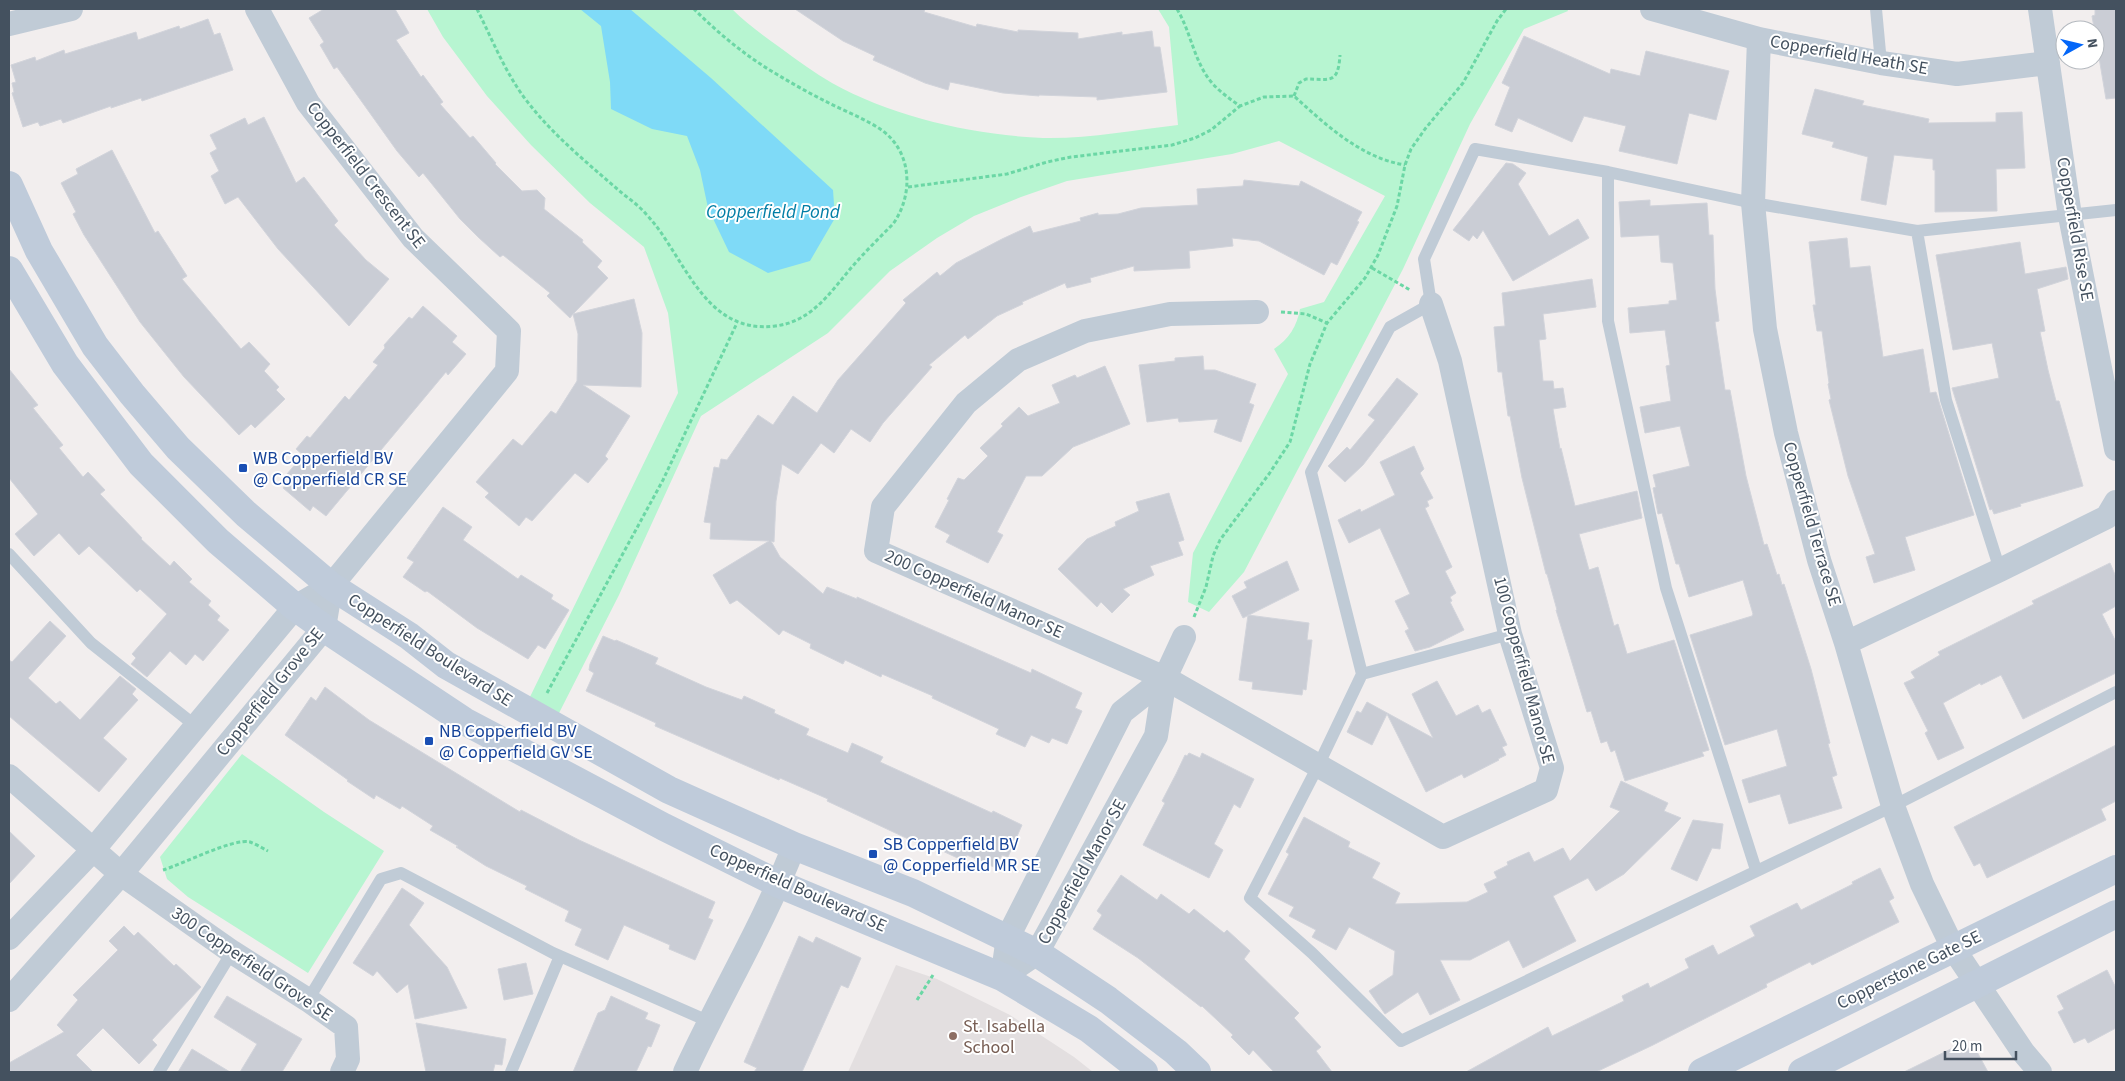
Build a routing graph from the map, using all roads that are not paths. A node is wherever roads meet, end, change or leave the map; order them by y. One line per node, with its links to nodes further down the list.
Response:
1 (71, 9): 6 (street)
2 (257, 9): 25 (street, Copperfield Crescent SE)
3 (1652, 9): 7 (street, Copperfield Heath SE)
4 (1876, 9): 8 (lane)
5 (2040, 9): 9 (street, Copperfield Rise SE)
6 (9, 24)
7 (1759, 38): 8 (street, Copperfield Heath SE); 12 (street, Copperfield Terrace SE)
8 (1881, 63): 9 (street, Copperfield Heath SE)
9 (2048, 63): 14 (street, Copperfield Rise SE)
10 (1608, 172): 12 (lane); 17 (lane); 41 (lane)
11 (9, 185): 19 (street, Copperfield Boulevard SE)
12 (1753, 202): 15 (lane); 30 (street, Copperfield Terrace SE)
13 (2116, 210): 14 (lane)
14 (2070, 216): 15 (lane); 21 (street, Copperfield Rise SE)
15 (1917, 231): 24 (lane)
16 (9, 270): 20 (street, Copperfield Boulevard SE)
17 (1431, 304): 28 (street, 100 Copperfield Manor SE); 31 (lane)
18 (1257, 312): 32 (street, 200 Copperfield Manor SE)
19 (95, 346): 20 (street); 25 (street, Copperfield Boulevard SE)
20 (65, 364): 26 (street, Copperfield Boulevard SE)
21 (2116, 449)
22 (2116, 502): 24 (street)
23 (9, 554): 34 (lane)
24 (2000, 570): 30 (street)
25 (331, 586): 26 (street, Copperfield Grove SE); 27 (street, Copperfield Grove SE); 38 (street, Copperfield Boulevard SE)
26 (295, 607): 27 (street, Copperfield Boulevard SE); 34 (street, Copperfield Grove SE)
27 (324, 628): 42 (street, Copperfield Grove SE); 43 (street, Copperfield Boulevard SE)
28 (1510, 634): 31 (lane); 35 (street, 100 Copperfield Manor SE)
29 (1184, 637): 32 (street, Copperfield Manor SE)
30 (1846, 643): 37 (street, Copperfield Terrace SE)
31 (1362, 674): 35 (lane)
32 (1165, 678): 35 (street, 100 Copperfield Manor SE); 46 (street, Copperfield Manor SE); 49 (street, Copperfield Manor SE)
33 (2116, 692): 37 (lane)
34 (196, 727): 39 (street, Copperfield Grove SE)
35 (1318, 766): 41 (lane)
36 (9, 776): 39 (street)
37 (1894, 806): 41 (lane); 47 (street, Copperfield Terrace SE)
38 (794, 846): 43 (street); 46 (street, Copperfield Boulevard SE)
39 (93, 850): 42 (street); 45 (street, Copperfield Grove SE)
40 (2116, 869): 47 (street, Copperstone Gate SE)
41 (1756, 870)
42 (121, 874): 48 (street, 300 Copperfield Grove SE); 53 (street, Copperfield Grove SE)
43 (779, 884): 51 (street, Copperfield Boulevard SE); 55 (street)
44 (2116, 914): 52 (street)
45 (9, 938)
46 (1008, 938): 49 (street, Copperfield Boulevard SE); 51 (street, Copperfield Manor SE)
47 (1953, 948): 52 (street, Copperfield Terrace SE); 62 (street, Copperstone Gate SE)
48 (232, 952): 54 (street, 300 Copperfield Grove SE); 56 (lane)
49 (1037, 953): 51 (street, Copperfield Manor SE); 61 (street, Copperfield Boulevard SE)
50 (560, 956): 54 (lane); 55 (lane); 58 (lane)
51 (1002, 977): 60 (street, Copperfield Boulevard SE)
52 (1977, 984): 63 (street); 64 (street, Copperfield Terrace SE)
53 (9, 1000)
54 (308, 1000): 57 (street, 300 Copperfield Grove SE)
55 (708, 1022): 59 (street)
56 (160, 1072)
57 (342, 1072)
58 (511, 1072)
59 (686, 1072)
60 (1144, 1072)
61 (1197, 1072)
62 (1702, 1072)
63 (1802, 1072)
64 (2040, 1072)

